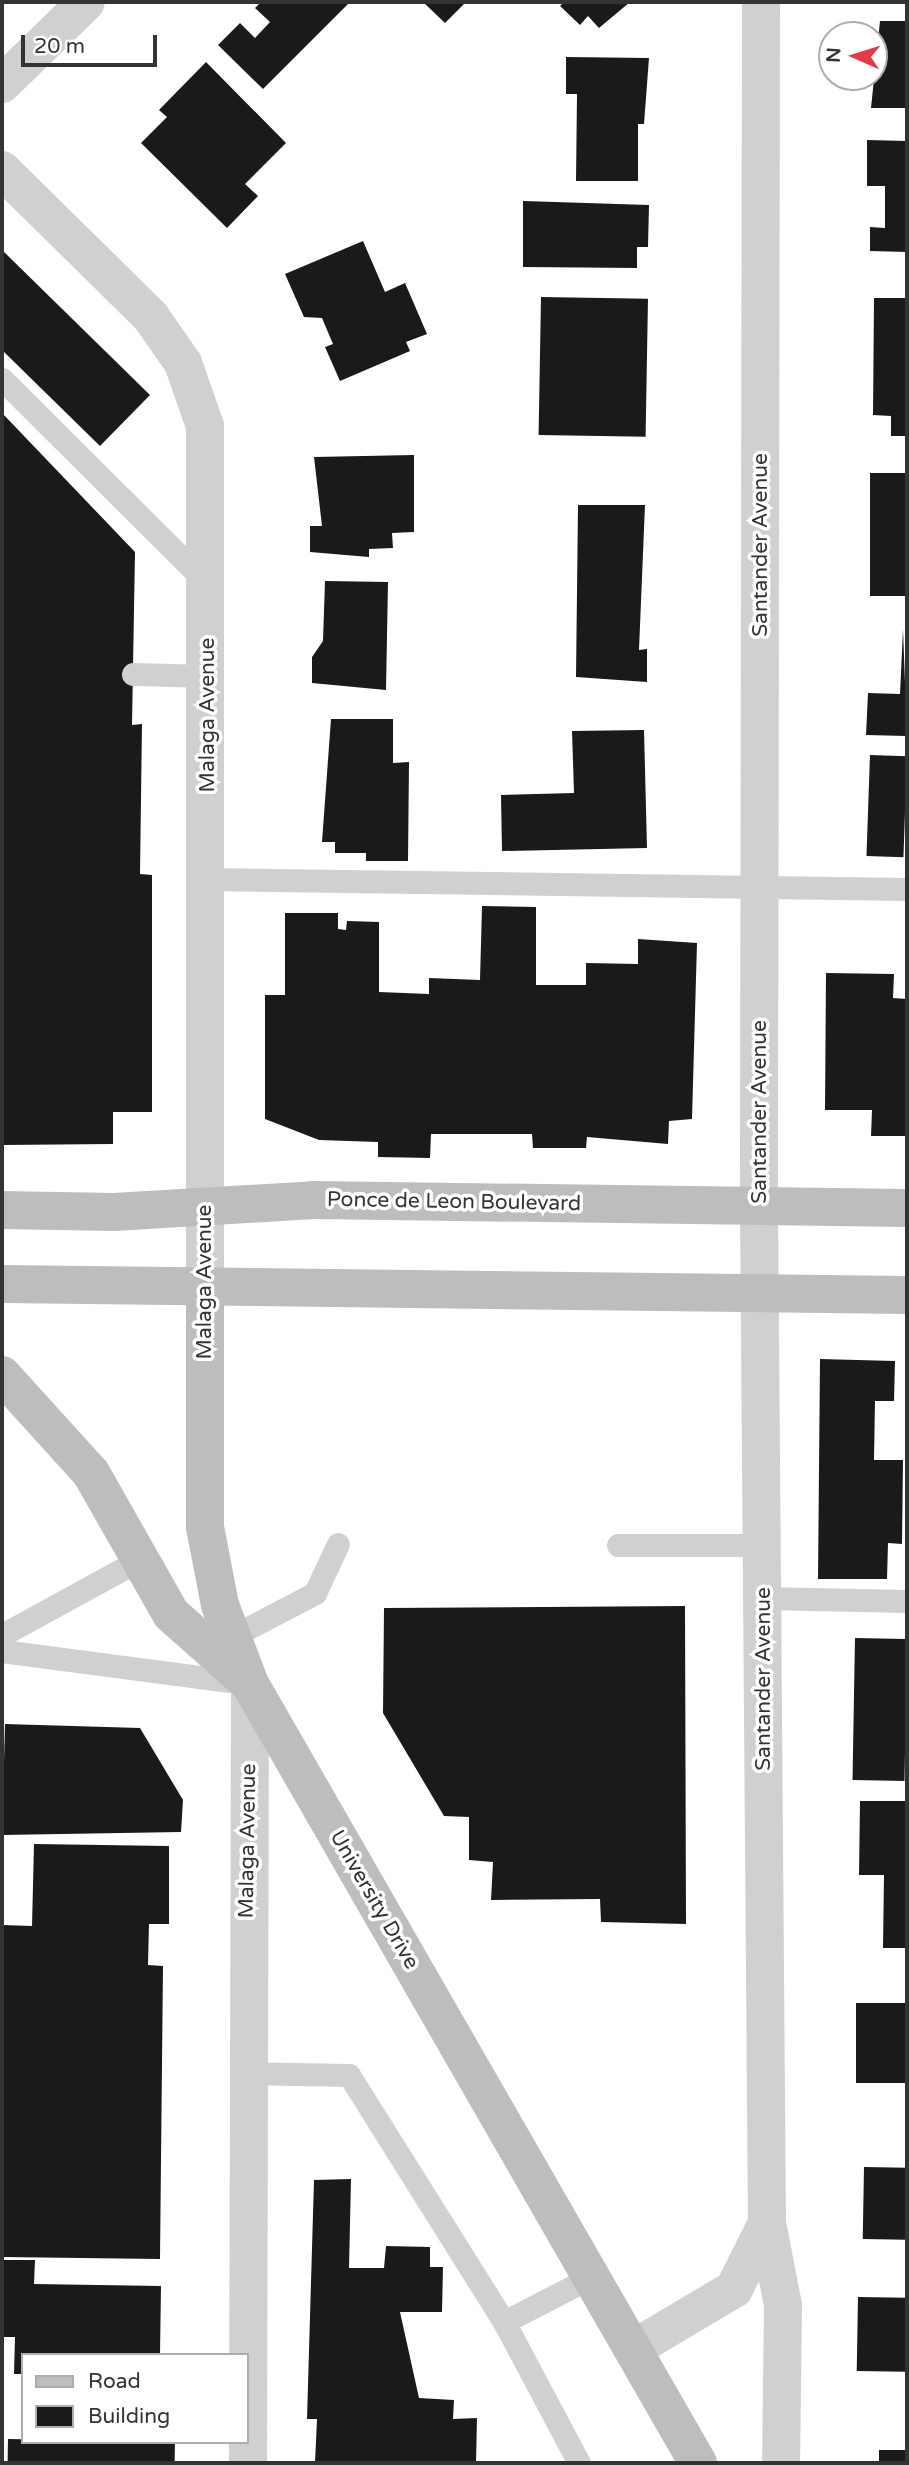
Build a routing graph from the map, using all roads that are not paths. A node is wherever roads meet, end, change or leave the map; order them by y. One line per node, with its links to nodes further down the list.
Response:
1 (86, 2): 3 (street)
2 (761, 2): 10 (street, Santander Avenue)
3 (2, 84)
4 (2, 170): 6 (street, Malaga Avenue)
5 (2, 379): 6 (lane)
6 (209, 584): 8 (street, Malaga Avenue)
7 (133, 674): 8 (lane)
8 (208, 676): 9 (street, Malaga Avenue)
9 (207, 879): 10 (lane); 13 (street, Malaga Avenue)
10 (760, 884): 11 (lane); 12 (street, Santander Avenue)
11 (907, 889)
12 (759, 1206): 13 (street, Ponce de Leon Boulevard); 14 (street, Ponce de Leon Boulevard); 18 (street, Santander Avenue)
13 (205, 1208): 15 (street, Ponce de Leon Boulevard); 17 (street, Malaga Avenue)
14 (907, 1208)
15 (2, 1209)
16 (2, 1284): 17 (street)
17 (205, 1289): 18 (street); 28 (street, Malaga Avenue)
18 (760, 1293): 19 (street); 23 (street, Santander Avenue)
19 (907, 1295)
20 (2, 1376): 24 (street, University Drive)
21 (338, 1544): 28 (lane)
22 (618, 1545): 23 (lane)
23 (763, 1545): 25 (street, Santander Avenue)
24 (141, 1559): 27 (lane); 30 (street, University Drive)
25 (763, 1598): 26 (lane); 32 (street, Santander Avenue)
26 (907, 1601)
27 (2, 1635)
28 (231, 1637): 30 (street, Malaga Avenue)
29 (2, 1651): 30 (lane)
30 (250, 1684): 31 (street, Malaga Avenue); 33 (street, University Drive)
31 (246, 2073): 34 (lane); 36 (street, Malaga Avenue)
32 (767, 2223): 35 (street, Santander Avenue); 41 (street, Santander Avenue)
33 (591, 2277): 34 (lane); 35 (street, University Drive)
34 (504, 2322): 39 (lane)
35 (633, 2349): 40 (street, University Drive)
36 (247, 2353)
37 (248, 2444): 38 (street, Malaga Avenue)
38 (248, 2463)
39 (579, 2463)
40 (698, 2463)
41 (781, 2463)

